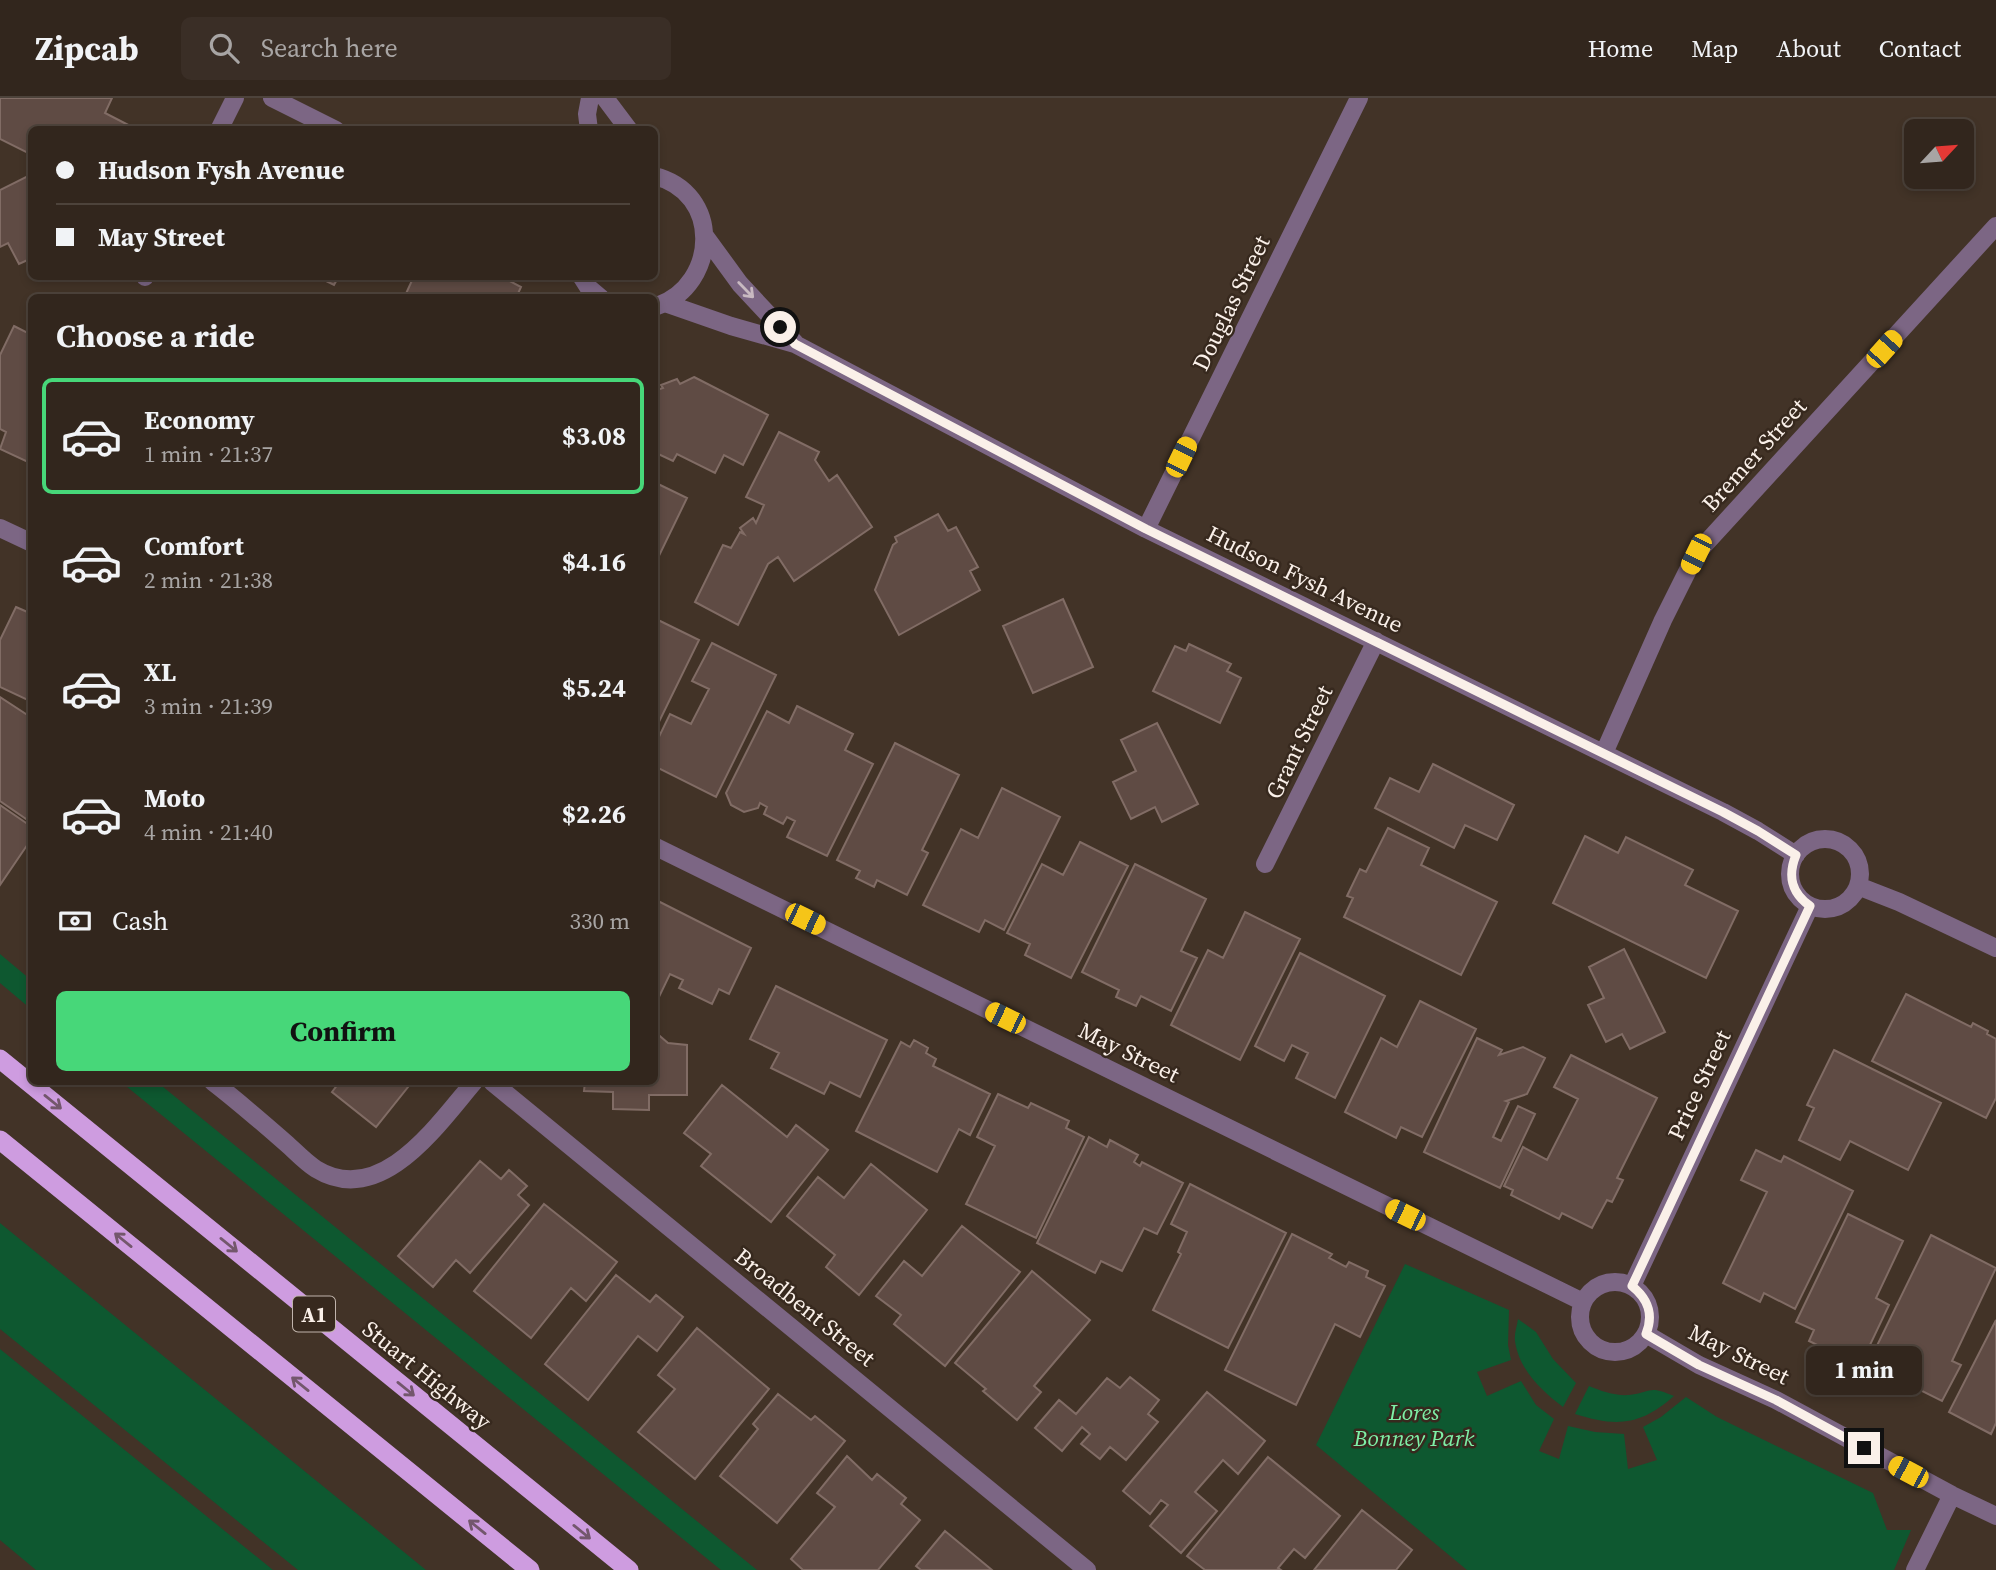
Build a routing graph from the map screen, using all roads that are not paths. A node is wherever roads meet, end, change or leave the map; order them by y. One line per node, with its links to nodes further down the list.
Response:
1 (235, 98): 6 (street)
2 (272, 98): 7 (street)
3 (590, 98): 8 (street)
4 (605, 98): 9 (street)
5 (1359, 98): 18 (street, Douglas Street)
6 (221, 126)
7 (327, 126)
8 (588, 126)
9 (626, 126)
10 (658, 175): 12 (street)
11 (1996, 226): 21 (street, Bremer Street)
12 (705, 236): 15 (street); 16 (street, one-way to 16)
13 (584, 280): 14 (street)
14 (597, 294)
15 (660, 305): 16 (street)
16 (795, 344): 18 (street, Hudson Fysh Avenue)
17 (0, 527): 19 (street)
18 (1146, 529): 20 (street, Hudson Fysh Avenue)
19 (28, 541)
20 (1376, 641): 21 (street, Hudson Fysh Avenue); 24 (street, Grant Street)
21 (1604, 753): 23 (street, Hudson Fysh Avenue)
22 (658, 848): 36 (street, May Street)
23 (1796, 855): 25 (street); 26 (street)
24 (1265, 864)
25 (1858, 886): 26 (street); 27 (street)
26 (1810, 906): 35 (street, Price Street)
27 (1996, 948)
28 (0, 1059): 29 (highway, Stuart Highway / A1, one-way to 29)
29 (28, 1082)
30 (32, 1085): 41 (highway, Stuart Highway / A1, one-way to 41)
31 (217, 1085): 32 (street)
32 (471, 1085)
33 (496, 1085): 42 (street, Broadbent Street)
34 (0, 1140): 40 (highway, one-way to 34)
35 (1632, 1286): 36 (street); 37 (street)
36 (1583, 1302): 37 (street)
37 (1646, 1334): 38 (street, May Street)
38 (1952, 1496): 39 (street, May Street); 43 (street)
39 (1996, 1516)
40 (530, 1570)
41 (629, 1570)
42 (1087, 1570)
43 (1915, 1570)

